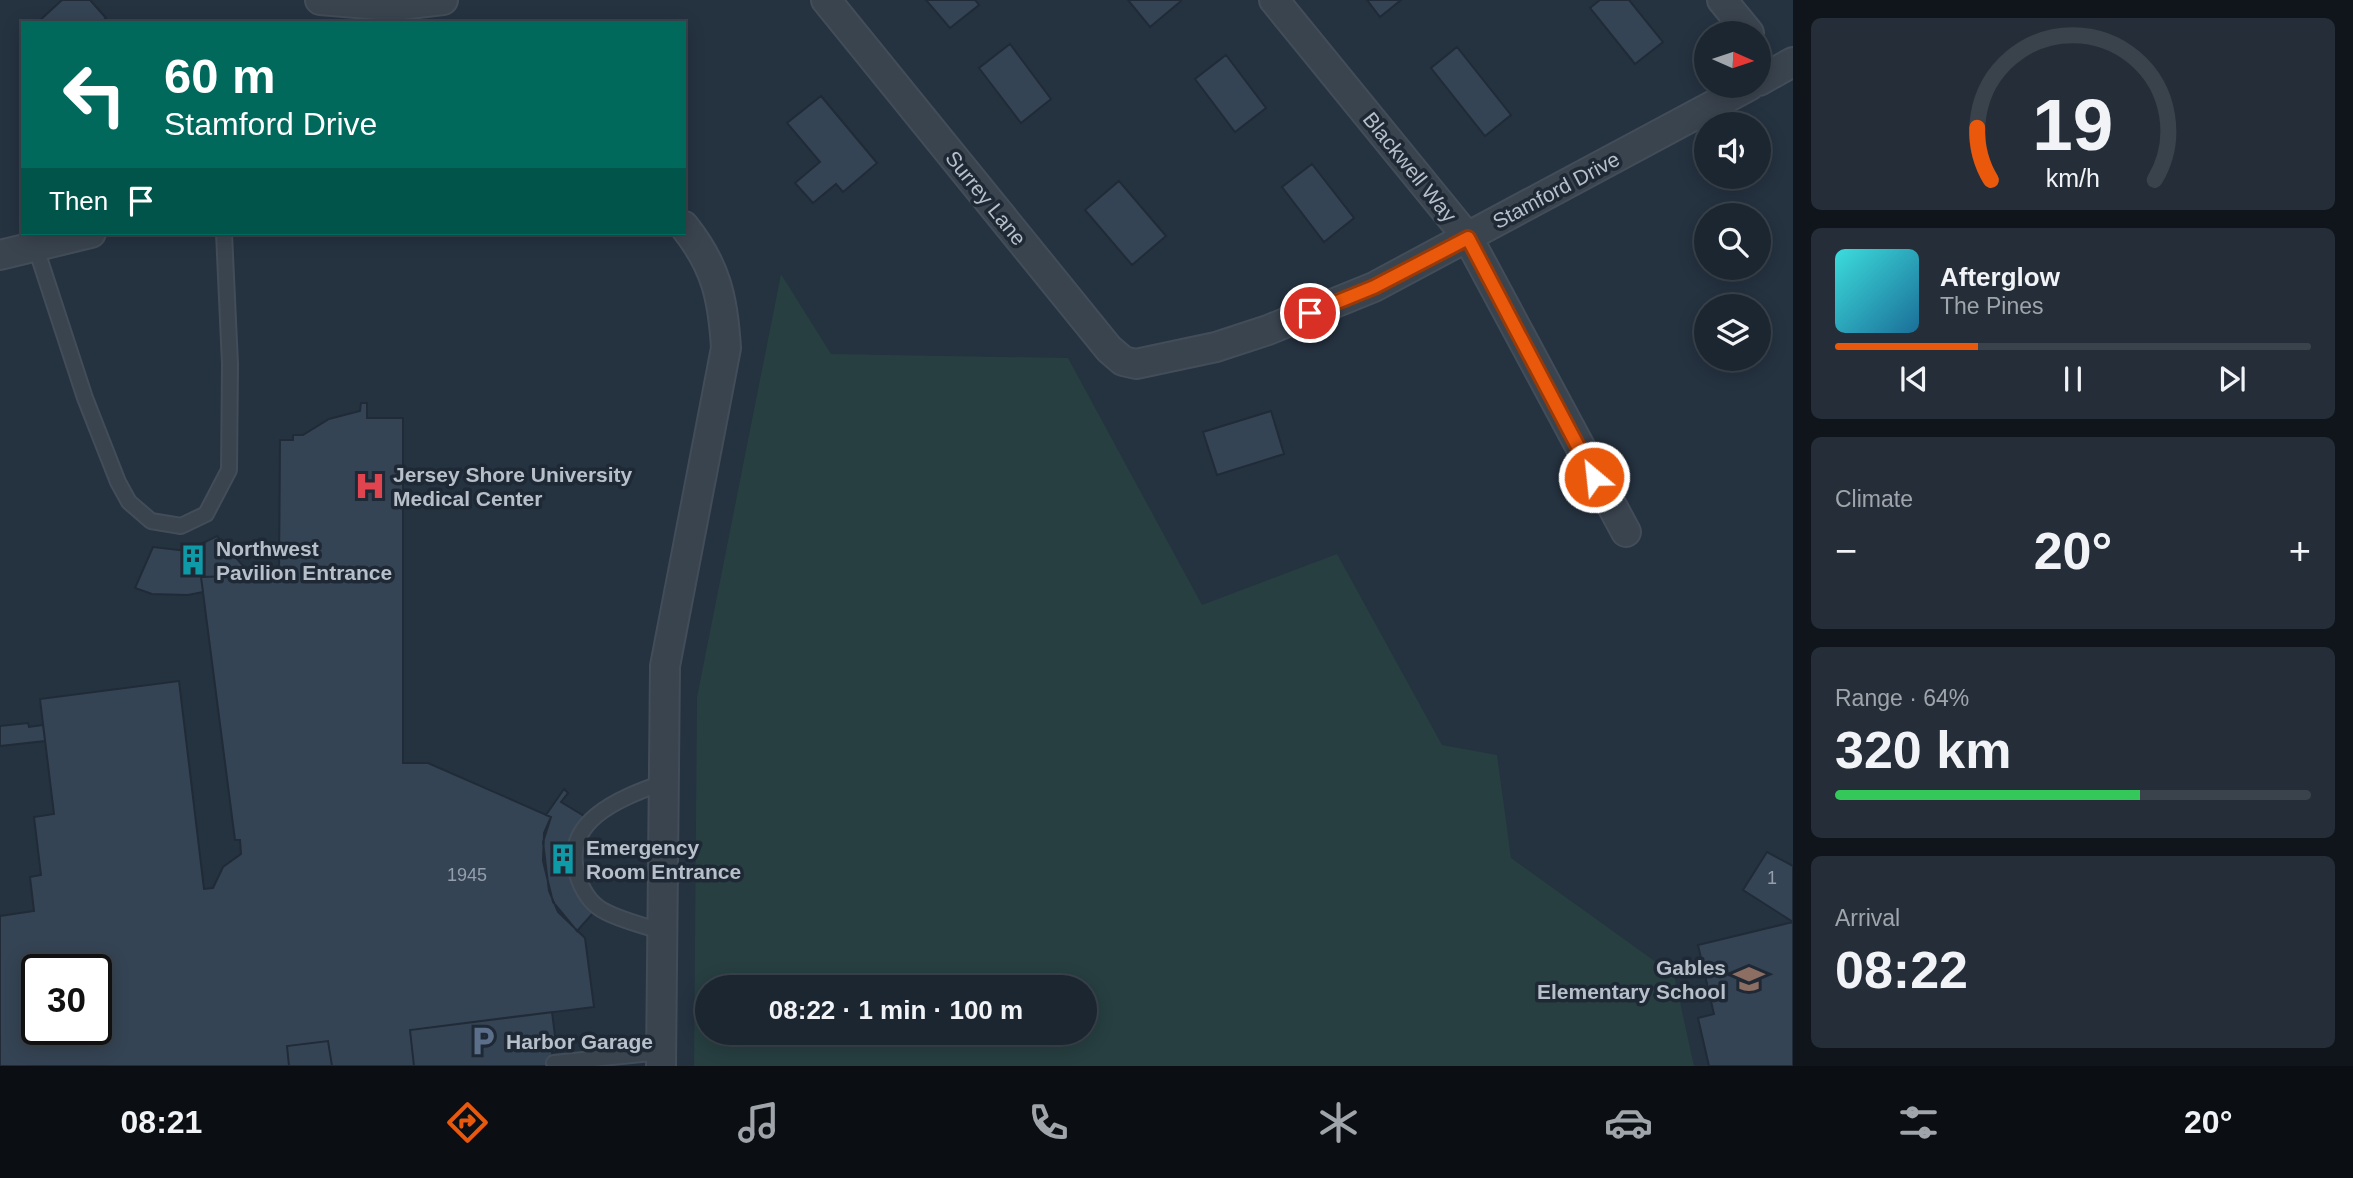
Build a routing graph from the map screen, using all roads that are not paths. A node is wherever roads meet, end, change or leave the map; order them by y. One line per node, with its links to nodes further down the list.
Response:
1 (320, 0): 2 (street)
2 (443, 0)
3 (826, 0): 14 (street, Surrey Lane)
4 (1275, 0): 11 (street, Blackwell Way)
5 (1722, 0): 6 (street)
6 (1739, 21)
7 (1727, 98): 11 (street, Stamford Drive)
8 (686, 228): 16 (street)
9 (82, 235): 12 (street)
10 (223, 235): 12 (lane)
11 (1468, 238): 14 (street, Stamford Drive); 15 (street, Blackwell Way)
12 (35, 246): 13 (street)
13 (0, 255)
14 (1163, 358)
15 (1626, 532)
16 (662, 783): 17 (street); 17 (lane)
17 (662, 932): 18 (street)
18 (661, 1059): 19 (lane)
19 (554, 1063)

